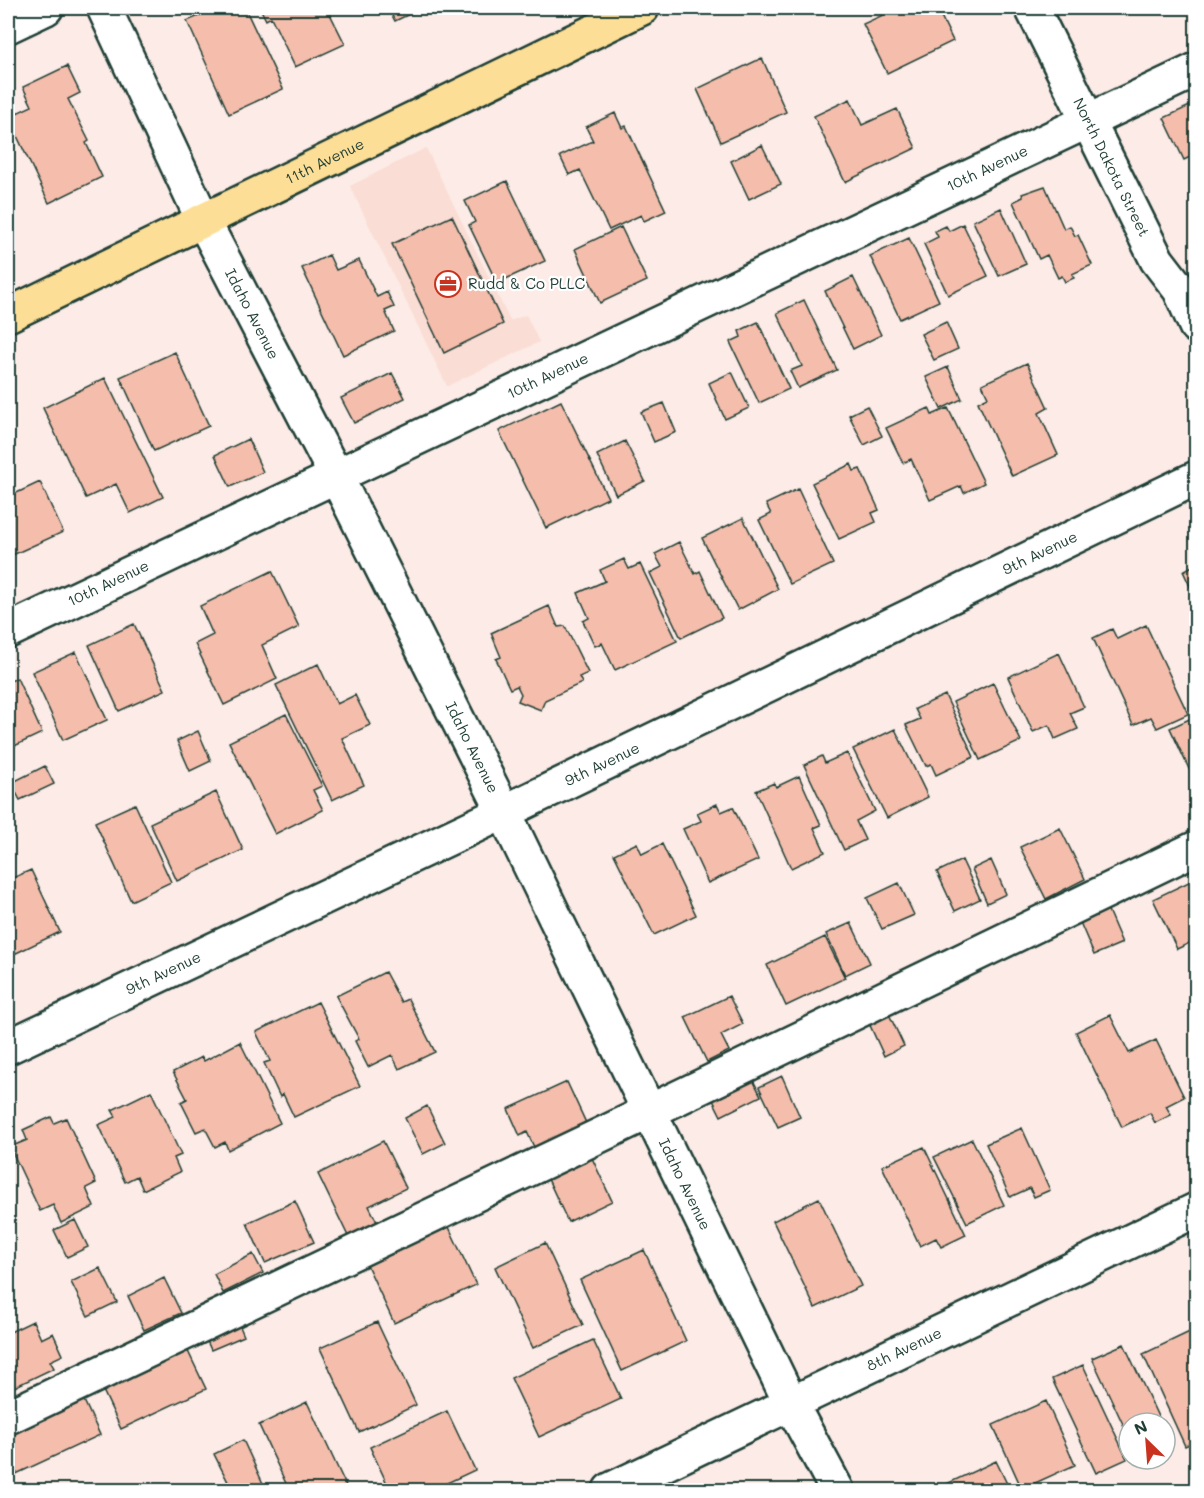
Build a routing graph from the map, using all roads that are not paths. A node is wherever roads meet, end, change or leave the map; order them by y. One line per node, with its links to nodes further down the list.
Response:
1 (46, 8): 5 (street)
2 (104, 8): 8 (street, Idaho Avenue)
3 (642, 8): 8 (main road, 11th Avenue)
4 (1032, 8): 7 (street, North Dakota Street)
5 (8, 26)
6 (1197, 70): 7 (street, 10th Avenue)
7 (1088, 121): 10 (street, North Dakota Street); 11 (street, 10th Avenue)
8 (203, 220): 9 (main road, 11th Avenue); 11 (street, Idaho Avenue)
9 (8, 315)
10 (1197, 326)
11 (336, 476): 13 (street, 10th Avenue); 14 (street, Idaho Avenue)
12 (1197, 478): 14 (street, 9th Avenue)
13 (8, 631)
14 (504, 812): 16 (street, 9th Avenue); 17 (street, Idaho Avenue)
15 (1197, 848): 17 (street)
16 (8, 1047)
17 (650, 1111): 19 (street, Idaho Avenue); 20 (street)
18 (1197, 1210): 19 (street, 8th Avenue)
19 (791, 1404): 21 (street, 8th Avenue); 22 (street, Idaho Avenue)
20 (8, 1417)
21 (610, 1491)
22 (837, 1491)

